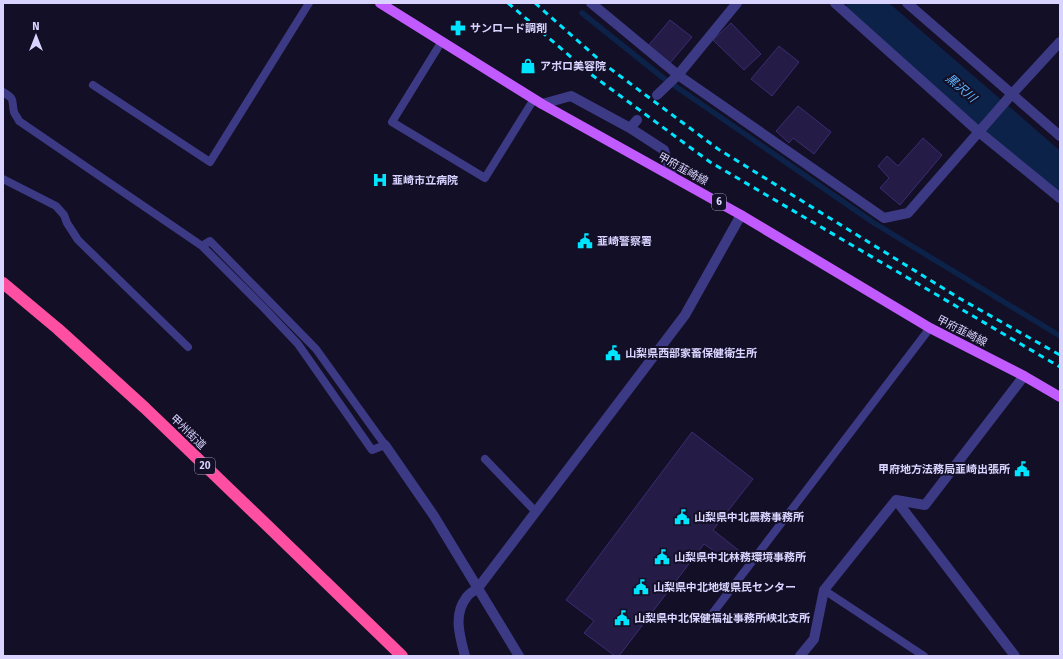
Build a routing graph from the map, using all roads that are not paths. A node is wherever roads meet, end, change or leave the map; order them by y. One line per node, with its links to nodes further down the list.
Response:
1 (309, 3): 10 (lane)
2 (737, 3): 9 (street)
3 (836, 3): 15 (street)
4 (907, 3): 12 (street)
5 (385, 4): 7 (main road, 甲府韮崎線 / 6)
6 (594, 4): 9 (street)
7 (442, 41): 14 (main road, 甲府韮崎線 / 6); 14 (lane)
8 (1060, 42): 12 (street)
9 (678, 75): 13 (street); 15 (street)
10 (93, 85)
11 (3, 92): 21 (lane)
12 (1012, 94): 15 (street); 16 (street)
13 (657, 95)
14 (538, 102): 17 (main road, 甲府韮崎線 / 6); 17 (street)
15 (979, 132): 19 (street)
16 (1060, 136)
17 (672, 176): 20 (main road, 甲府韮崎線 / 6)
18 (3, 179): 24 (lane)
19 (1060, 198)
20 (742, 215): 23 (main road, 甲府韮崎線 / 6); 30 (street)
21 (202, 246): 27 (lane); 27 (lane)
22 (3, 283): 34 (highway, 甲州街道 / 20)
23 (930, 328): 25 (main road, 甲府韮崎線 / 6); 33 (lane)
24 (188, 347)
25 (1024, 376): 26 (main road, 甲府韮崎線 / 6); 29 (street)
26 (1060, 397)
27 (386, 445): 31 (street)
28 (485, 458): 30 (lane)
29 (896, 500): 32 (street); 39 (street)
30 (536, 512): 31 (street)
31 (478, 588): 35 (street); 36 (street)
32 (824, 590): 37 (street); 38 (lane)
33 (712, 614)
34 (402, 656)
35 (465, 656)
36 (519, 656)
37 (800, 656)
38 (924, 656)
39 (1015, 656)

